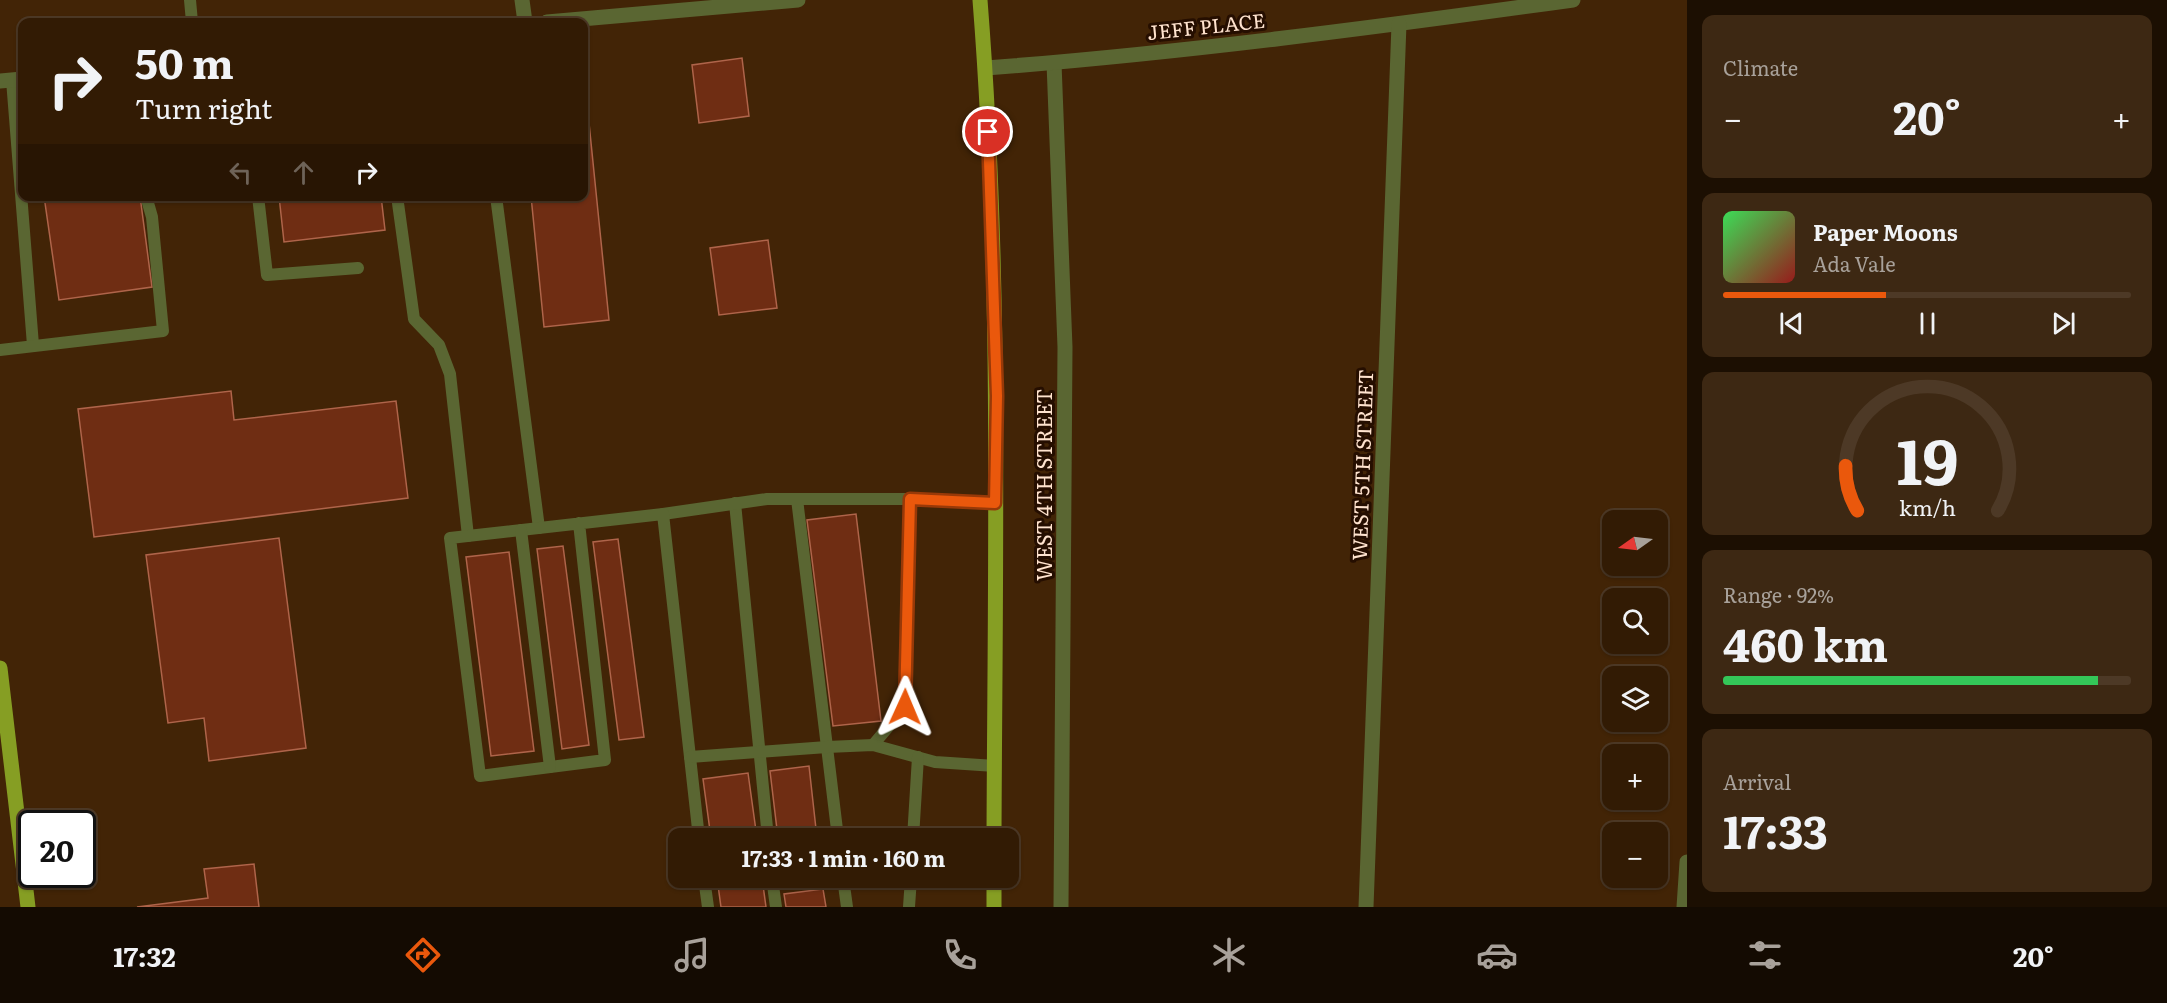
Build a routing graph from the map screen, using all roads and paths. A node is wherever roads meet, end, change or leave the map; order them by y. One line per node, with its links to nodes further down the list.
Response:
1 (190, 0): 7 (lane)
2 (522, 0): 8 (street)
3 (798, 0): 6 (street)
4 (980, 0): 12 (main road)
5 (1573, 0): 10 (street, JEFF PLACE)
6 (726, 3): 9 (street)
7 (192, 18)
8 (524, 18)
9 (584, 18)
10 (1399, 24): 11 (street, JEFF PLACE); 58 (street, WEST 5TH STREET)
11 (1054, 63): 12 (street, JEFF PLACE); 57 (street, WEST 4TH STREET)
12 (986, 68): 26 (main road)
13 (12, 80): 14 (lane)
14 (18, 156)
15 (22, 201): 21 (lane)
16 (147, 201): 21 (lane)
17 (259, 201): 20 (lane)
18 (398, 201): 31 (lane)
19 (497, 201): 29 (lane)
20 (358, 268)
21 (33, 345): 22 (lane)
22 (0, 350)
23 (797, 499): 24 (lane); 25 (lane); 34 (lane)
24 (910, 499): 26 (lane); 33 (lane)
25 (735, 503): 27 (lane); 35 (lane)
26 (995, 503): 38 (main road)
27 (663, 513): 28 (lane); 36 (lane)
28 (579, 523): 29 (lane); 39 (lane)
29 (539, 528): 30 (lane)
30 (521, 530): 31 (lane); 39 (lane)
31 (468, 536): 39 (lane)
32 (0, 668): 51 (main road)
33 (873, 745): 34 (lane); 37 (lane)
34 (827, 747): 35 (lane); 42 (lane)
35 (758, 752): 36 (lane); 41 (lane)
36 (690, 757): 40 (lane)
37 (918, 758): 38 (lane); 43 (lane)
38 (995, 766): 44 (main road)
39 (550, 767)
40 (698, 828)
41 (767, 828)
42 (837, 828)
43 (914, 828)
44 (994, 828)
45 (1687, 862): 59 (street)
46 (705, 888): 52 (lane)
47 (773, 888): 53 (lane)
48 (844, 888): 54 (lane)
49 (910, 888): 55 (lane)
50 (994, 888): 56 (main road)
51 (28, 907)
52 (708, 907)
53 (776, 907)
54 (847, 907)
55 (909, 907)
56 (994, 907)
57 (1061, 907)
58 (1366, 907)
59 (1684, 907)

